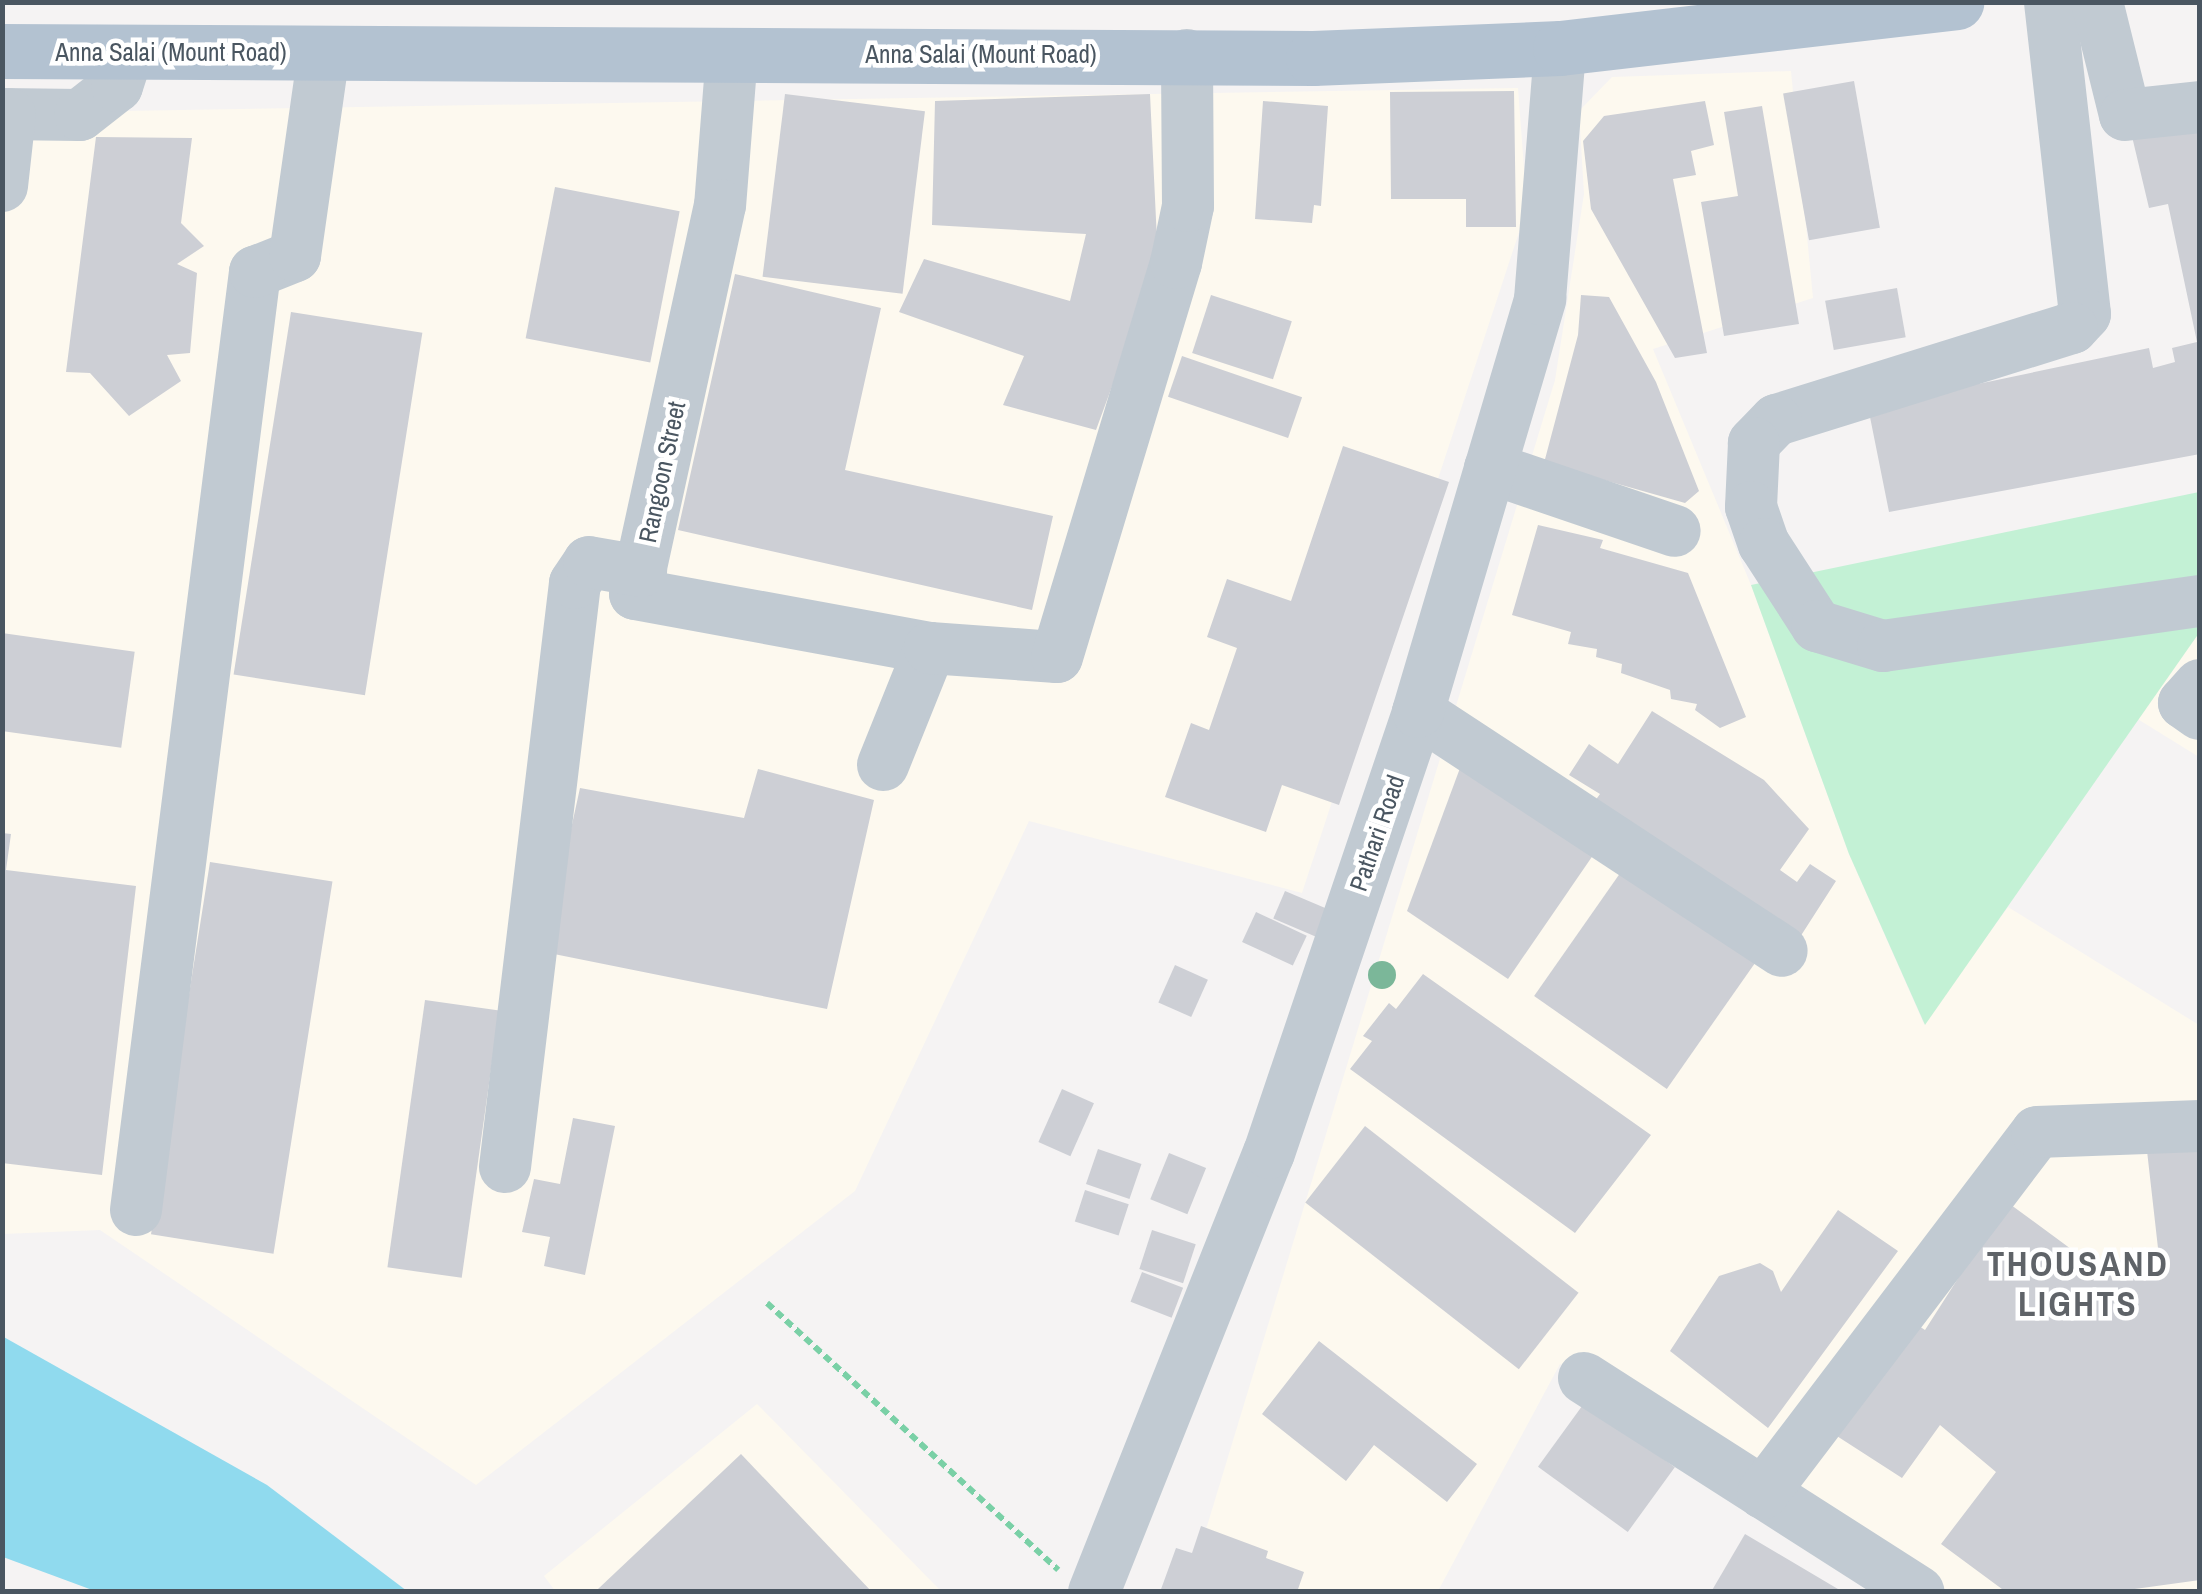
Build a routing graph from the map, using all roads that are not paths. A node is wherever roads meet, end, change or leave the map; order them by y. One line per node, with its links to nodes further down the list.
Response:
1 (1956, 2): 4 (main road, Anna Salai (Mount Road))
2 (2050, 2): 16 (street)
3 (2096, 2): 10 (street)
4 (1560, 48): 9 (main road, Anna Salai (Mount Road)); 13 (street, Pathari Road)
5 (2, 51): 6 (main road, Anna Salai (Mount Road))
6 (128, 52): 7 (main road, Anna Salai (Mount Road)); 11 (street)
7 (324, 52): 8 (main road, Anna Salai (Mount Road)); 25 (street)
8 (732, 54): 9 (main road, Anna Salai (Mount Road)); 15 (street, Rangoon Street)
9 (1188, 55): 17 (street, Rangoon Street)
10 (2200, 107)
11 (6, 114): 12 (street)
12 (2, 186)
13 (1490, 468): 14 (street); 19 (street, Pathari Road)
14 (1675, 531)
15 (640, 571): 17 (street, Rangoon Street); 24 (street)
16 (2200, 601)
17 (930, 648): 21 (street)
18 (2200, 685): 20 (street)
19 (1418, 712): 22 (street); 28 (street, Pathari Road)
20 (2200, 714)
21 (883, 766)
22 (1782, 951)
23 (2200, 1126): 27 (street)
24 (505, 1168)
25 (136, 1210)
26 (1584, 1378): 27 (street)
27 (1762, 1492): 29 (street)
28 (1080, 1585)
29 (1918, 1592)

